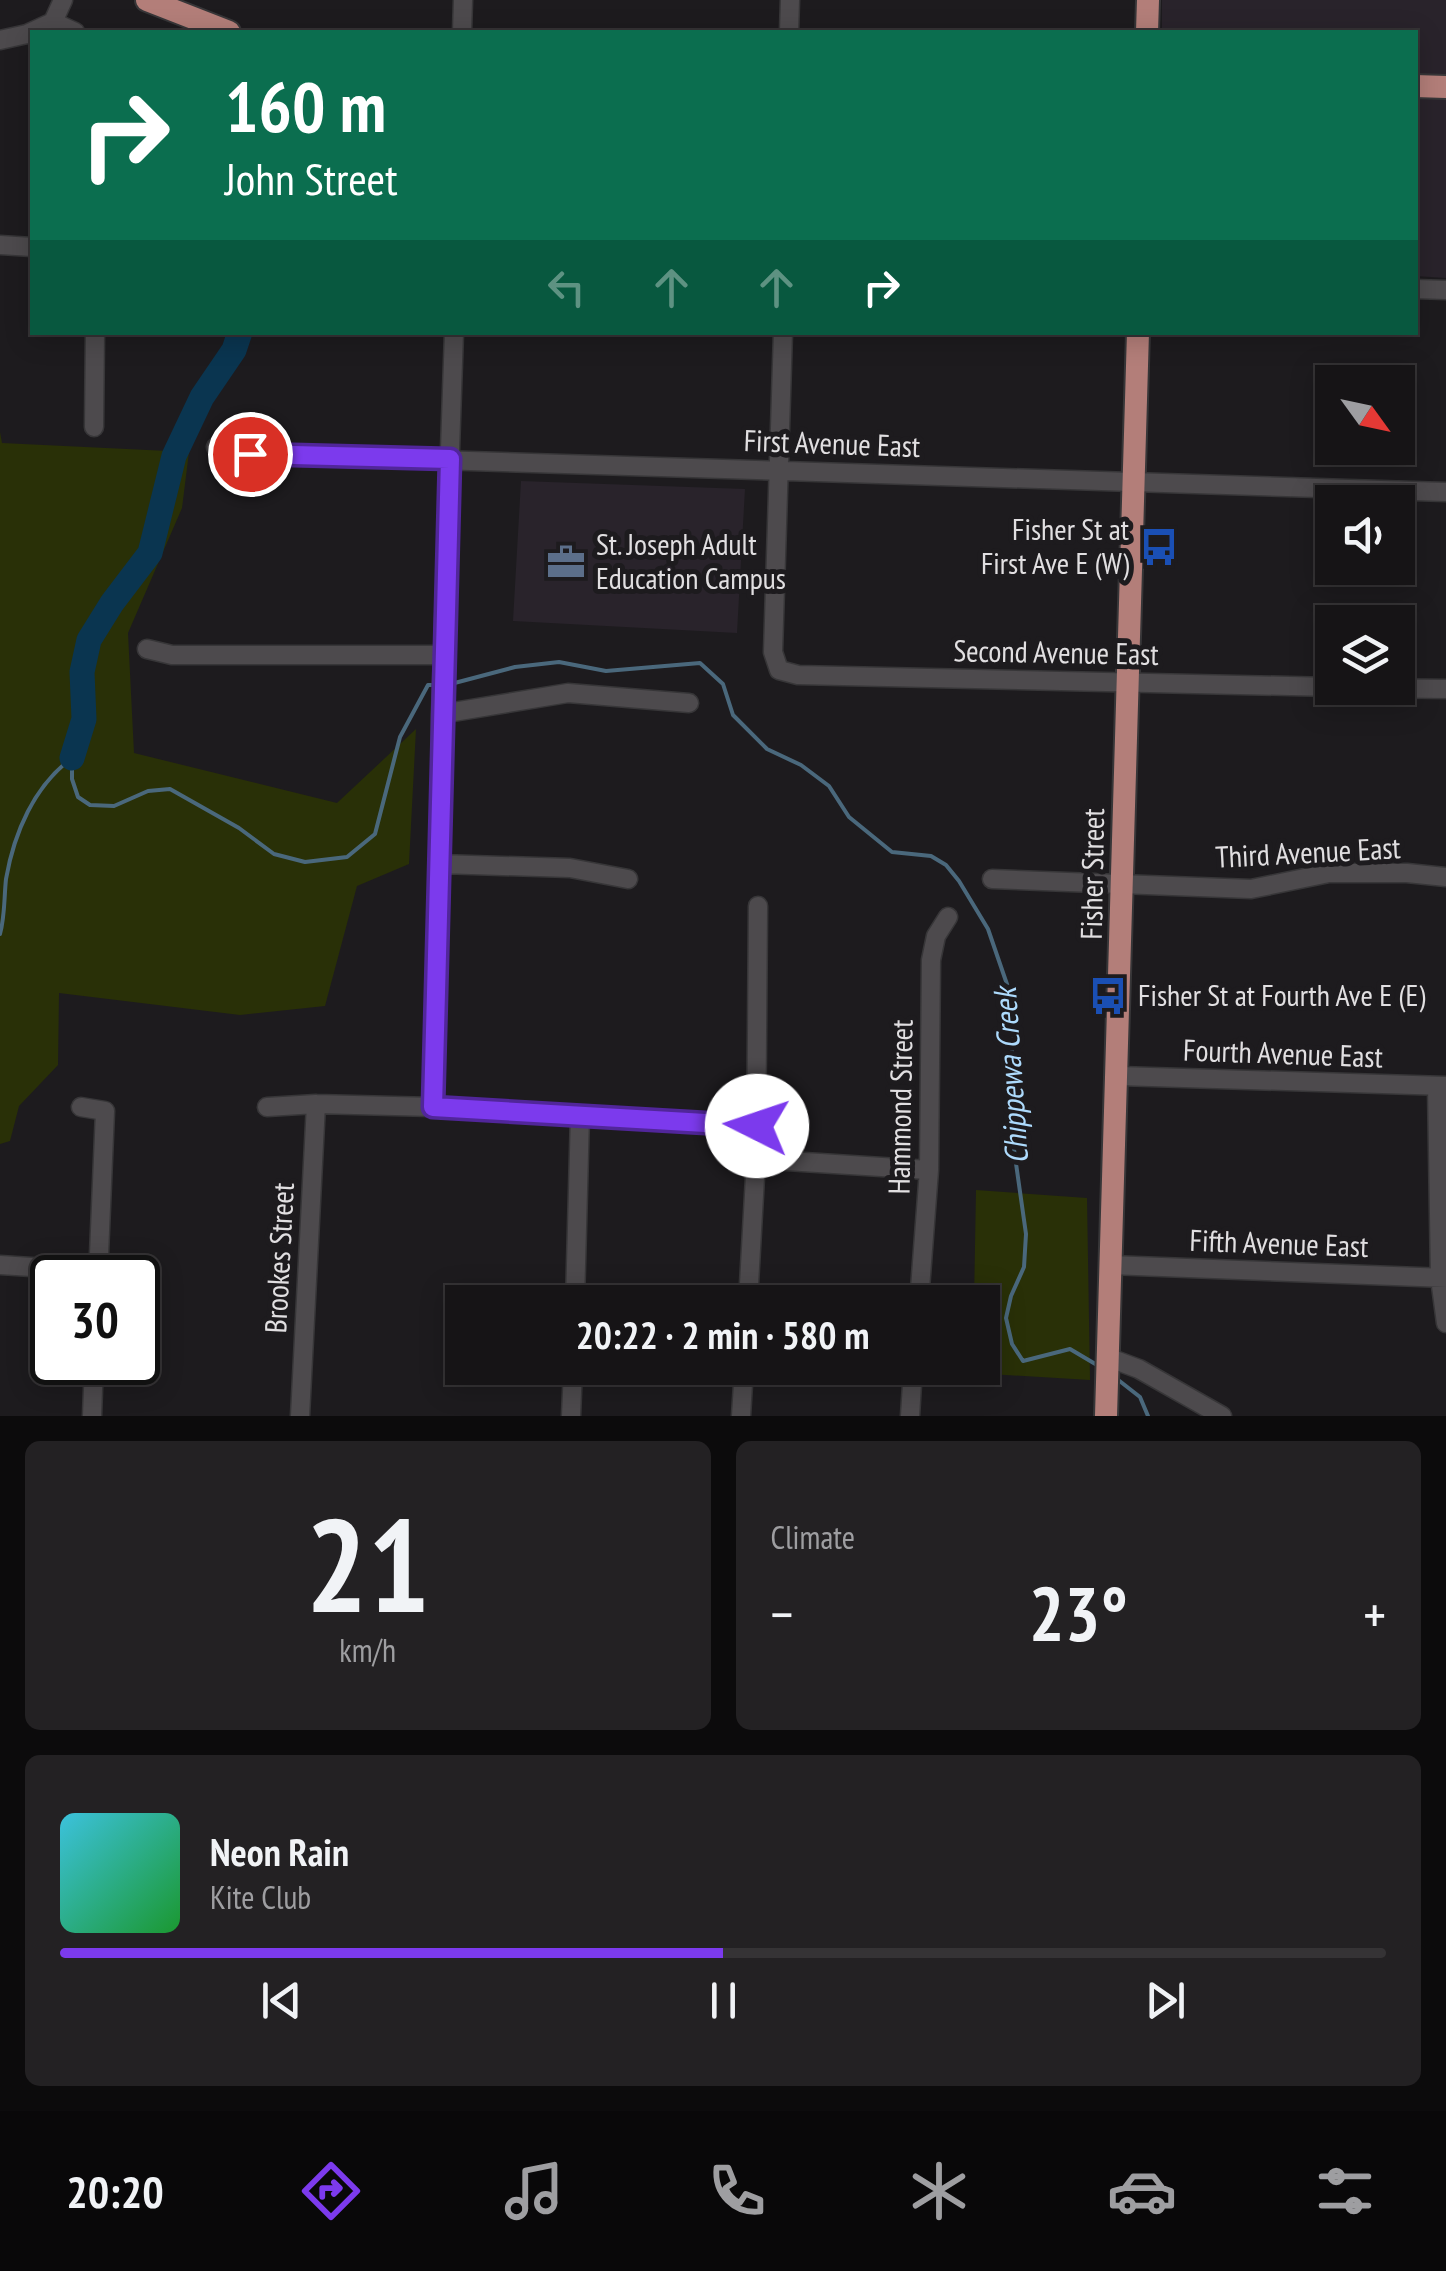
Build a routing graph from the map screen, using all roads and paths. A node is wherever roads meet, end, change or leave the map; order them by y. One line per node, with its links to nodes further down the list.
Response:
1 (63, 0): 6 (street)
2 (147, 0): 9 (main road)
3 (463, 0): 10 (street)
4 (790, 0): 11 (street)
5 (1148, 0): 12 (main road)
6 (54, 22): 7 (street); 8 (street)
7 (36, 30)
8 (70, 30)
9 (224, 30)
10 (462, 30)
11 (790, 30)
12 (1147, 30)
13 (30, 33): 14 (street)
14 (0, 40)
15 (1418, 86): 16 (main road)
16 (1446, 88)
17 (0, 246): 18 (street)
18 (30, 247)
19 (1418, 289): 20 (street)
20 (1446, 290)
21 (95, 335): 25 (street)
22 (454, 335): 27 (street)
23 (783, 335): 28 (street)
24 (1138, 335): 29 (main road, Fisher Street)
25 (94, 427)
26 (216, 447): 27 (street, First Avenue East)
27 (450, 459): 28 (street, First Avenue East); 32 (street)
28 (778, 470): 29 (street, First Avenue East); 33 (street, Second Avenue East)
29 (1132, 484): 30 (street, First Avenue East); 33 (main road, Fisher Street)
30 (1446, 492)
31 (147, 650): 32 (street)
32 (445, 658): 38 (street)
33 (1128, 682): 34 (street, Second Avenue East); 43 (main road, Fisher Street)
34 (1315, 687)
35 (1415, 689): 36 (street)
36 (1446, 689)
37 (689, 703): 38 (street)
38 (441, 714): 39 (street)
39 (441, 864): 41 (street); 51 (street)
40 (1446, 878): 43 (street, Third Avenue East)
41 (628, 879)
42 (992, 879): 43 (street, Third Avenue East)
43 (1123, 884): 46 (main road, Fisher Street)
44 (758, 906): 53 (street)
45 (948, 916): 55 (street, Hammond Street)
46 (1118, 1076): 47 (street, Fourth Avenue East); 57 (main road, Fisher Street)
47 (1441, 1086): 60 (street)
48 (316, 1104): 50 (street); 51 (street); 71 (street, Brookes Street)
49 (81, 1107): 56 (street)
50 (267, 1107)
51 (433, 1107): 52 (street)
52 (580, 1115): 53 (street); 61 (street)
53 (757, 1126): 54 (street)
54 (756, 1160): 55 (street); 62 (street)
55 (929, 1170): 63 (street, Hammond Street)
56 (96, 1255)
57 (1110, 1265): 60 (street, Fifth Avenue East); 65 (main road, Fisher Street)
58 (0, 1266): 59 (street)
59 (30, 1267)
60 (1443, 1278): 64 (street)
61 (575, 1285)
62 (749, 1285)
63 (919, 1285)
64 (1446, 1323)
65 (1107, 1373): 75 (main road, Fisher Street); 76 (street)
66 (93, 1385): 70 (street)
67 (572, 1385): 72 (street)
68 (743, 1385): 73 (street)
69 (913, 1385): 74 (street)
70 (92, 1416)
71 (300, 1416)
72 (571, 1416)
73 (741, 1416)
74 (910, 1416)
75 (1106, 1416)
76 (1222, 1416)

